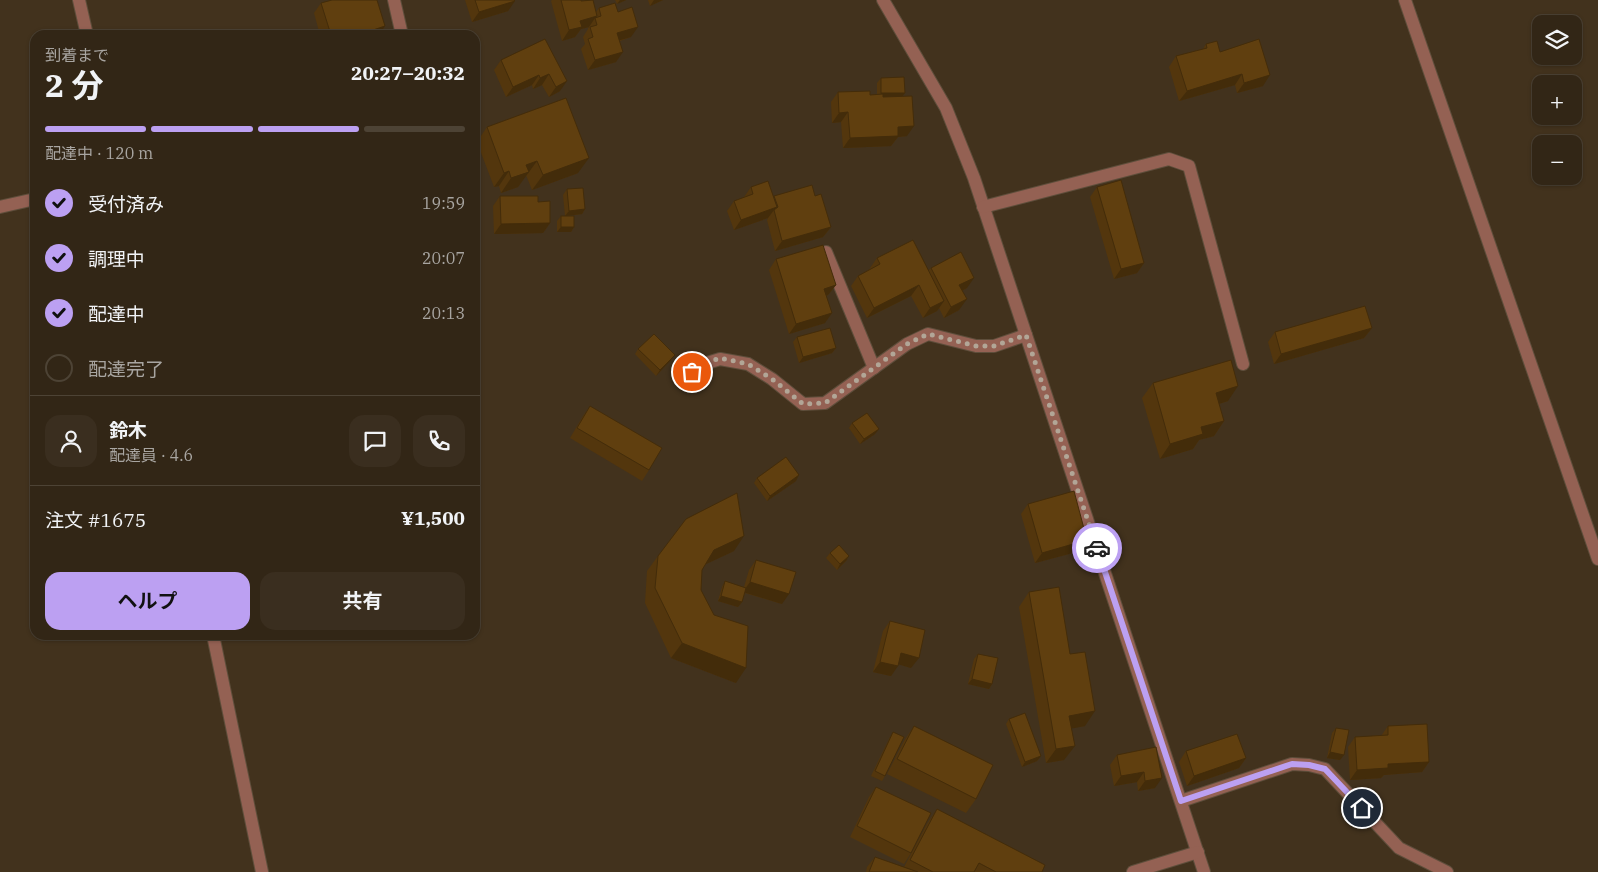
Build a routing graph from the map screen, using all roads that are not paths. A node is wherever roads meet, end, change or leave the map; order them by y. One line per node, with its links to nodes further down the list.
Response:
1 (80, 0): 5 (street)
2 (394, 0): 6 (street)
3 (883, 0): 9 (street)
4 (1405, 0): 15 (street)
5 (86, 30)
6 (401, 30)
7 (30, 200): 8 (street)
8 (0, 207)
9 (983, 207): 11 (street); 12 (street)
10 (826, 252): 13 (street)
11 (1026, 335): 13 (street); 17 (street)
12 (1243, 364)
13 (874, 368): 14 (street)
14 (681, 380)
15 (1598, 559)
16 (213, 640): 19 (street)
17 (1181, 801): 18 (street); 22 (street)
18 (1198, 852): 20 (street); 21 (street)
19 (262, 872)
20 (1133, 872)
21 (1204, 872)
22 (1447, 872)

